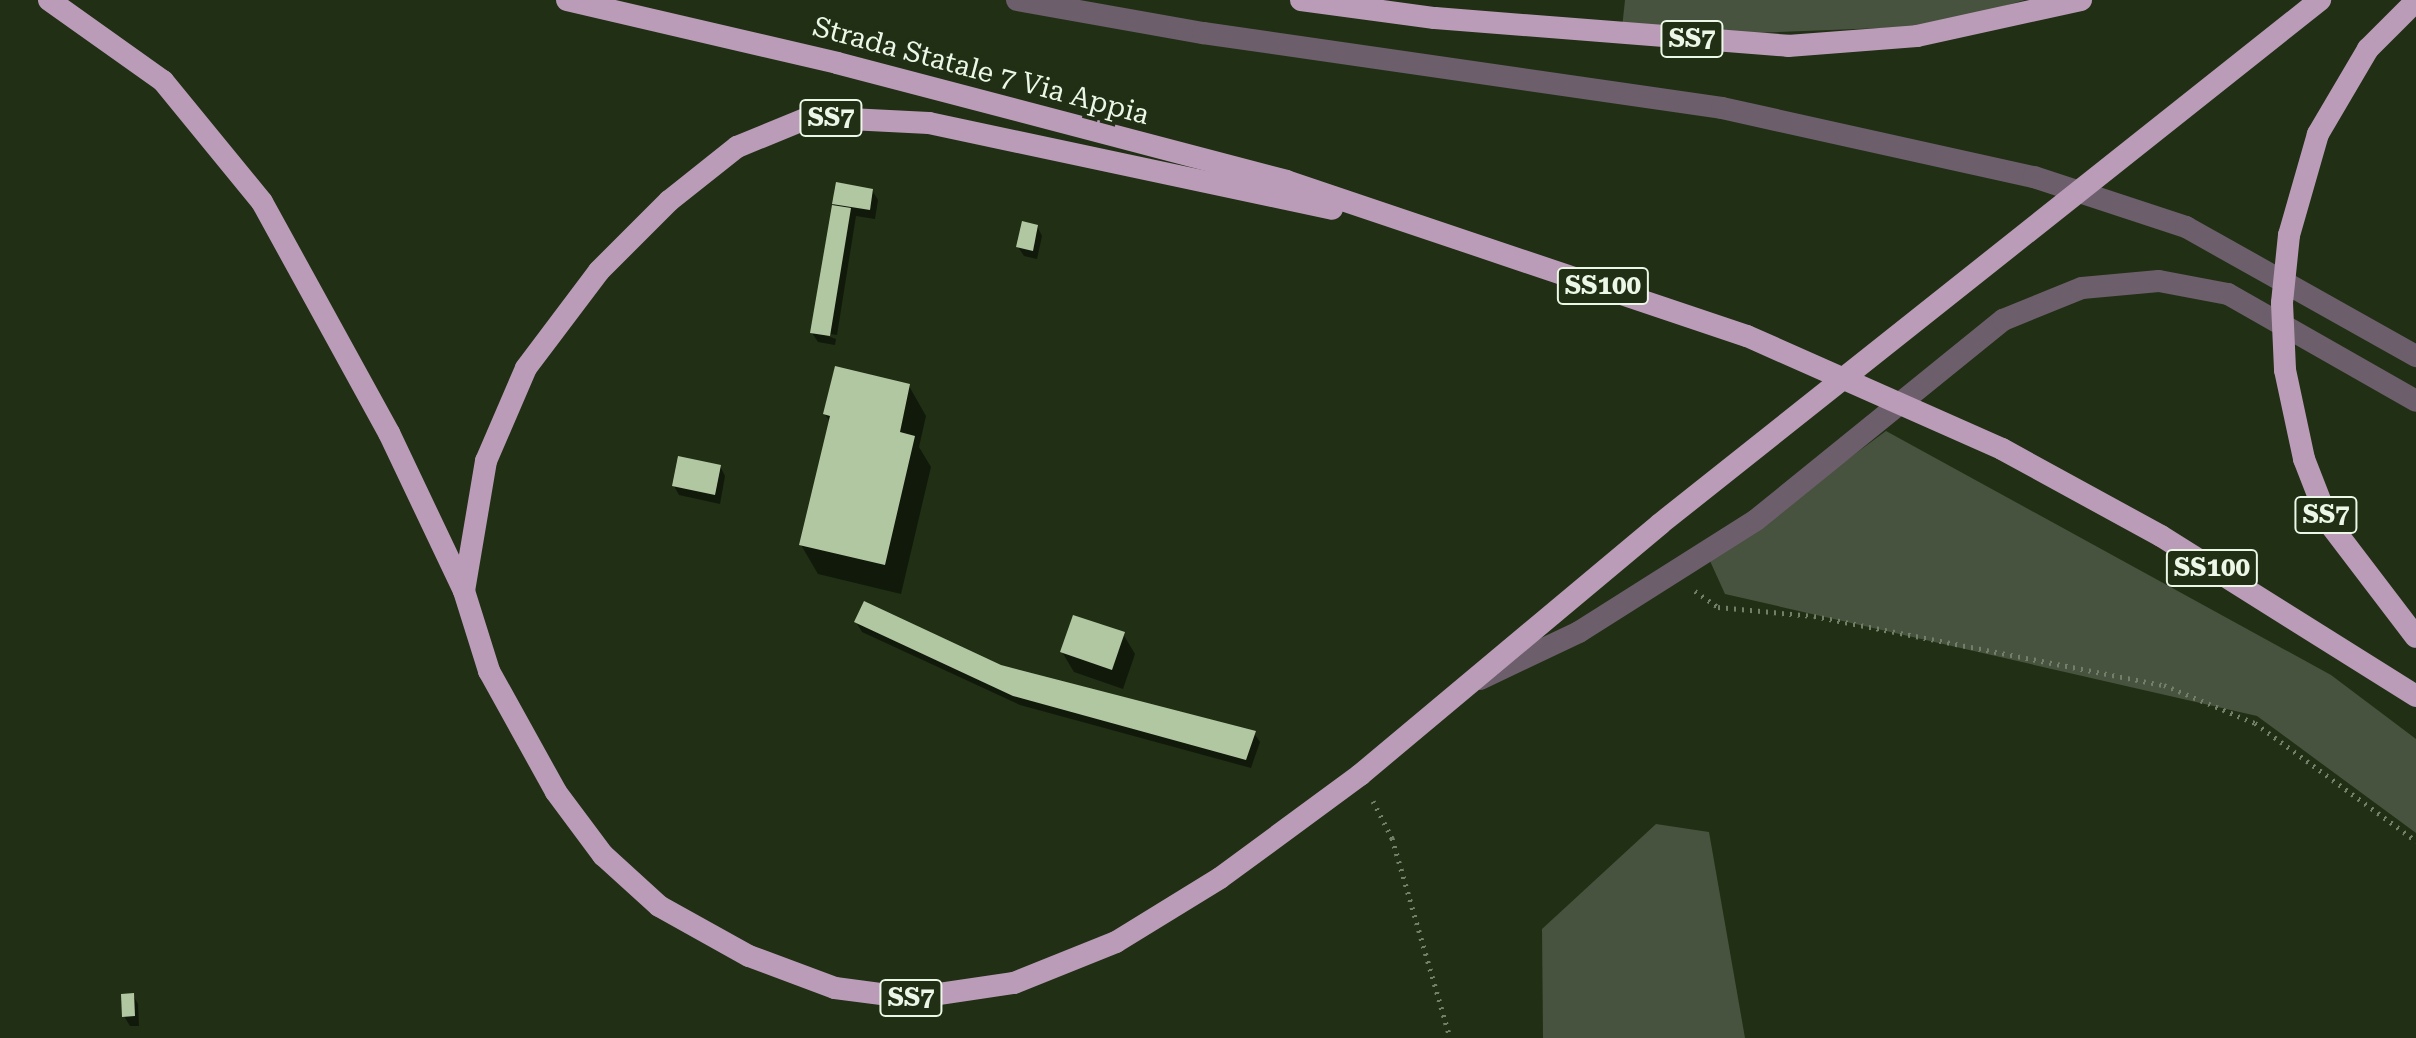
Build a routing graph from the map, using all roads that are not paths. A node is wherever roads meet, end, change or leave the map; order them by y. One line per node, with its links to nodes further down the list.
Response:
1 (49, 0): 12 (highway, SS7)
2 (567, 0): 8 (highway, Strada Statale 7 Via Appia / SS7)
3 (1017, 0): 10 (street)
4 (1301, 0): 5 (highway, SS7)
5 (2081, 0)
6 (2320, 0): 14 (highway, SS7)
7 (2416, 1): 13 (highway, SS7)
8 (1286, 181): 9 (highway, SS100)
9 (1460, 236): 12 (highway, SS7); 15 (highway, SS100)
10 (2416, 356)
11 (2416, 401): 14 (street)
12 (464, 591): 14 (highway, SS7)
13 (2416, 637)
14 (1465, 686)
15 (2416, 696)

